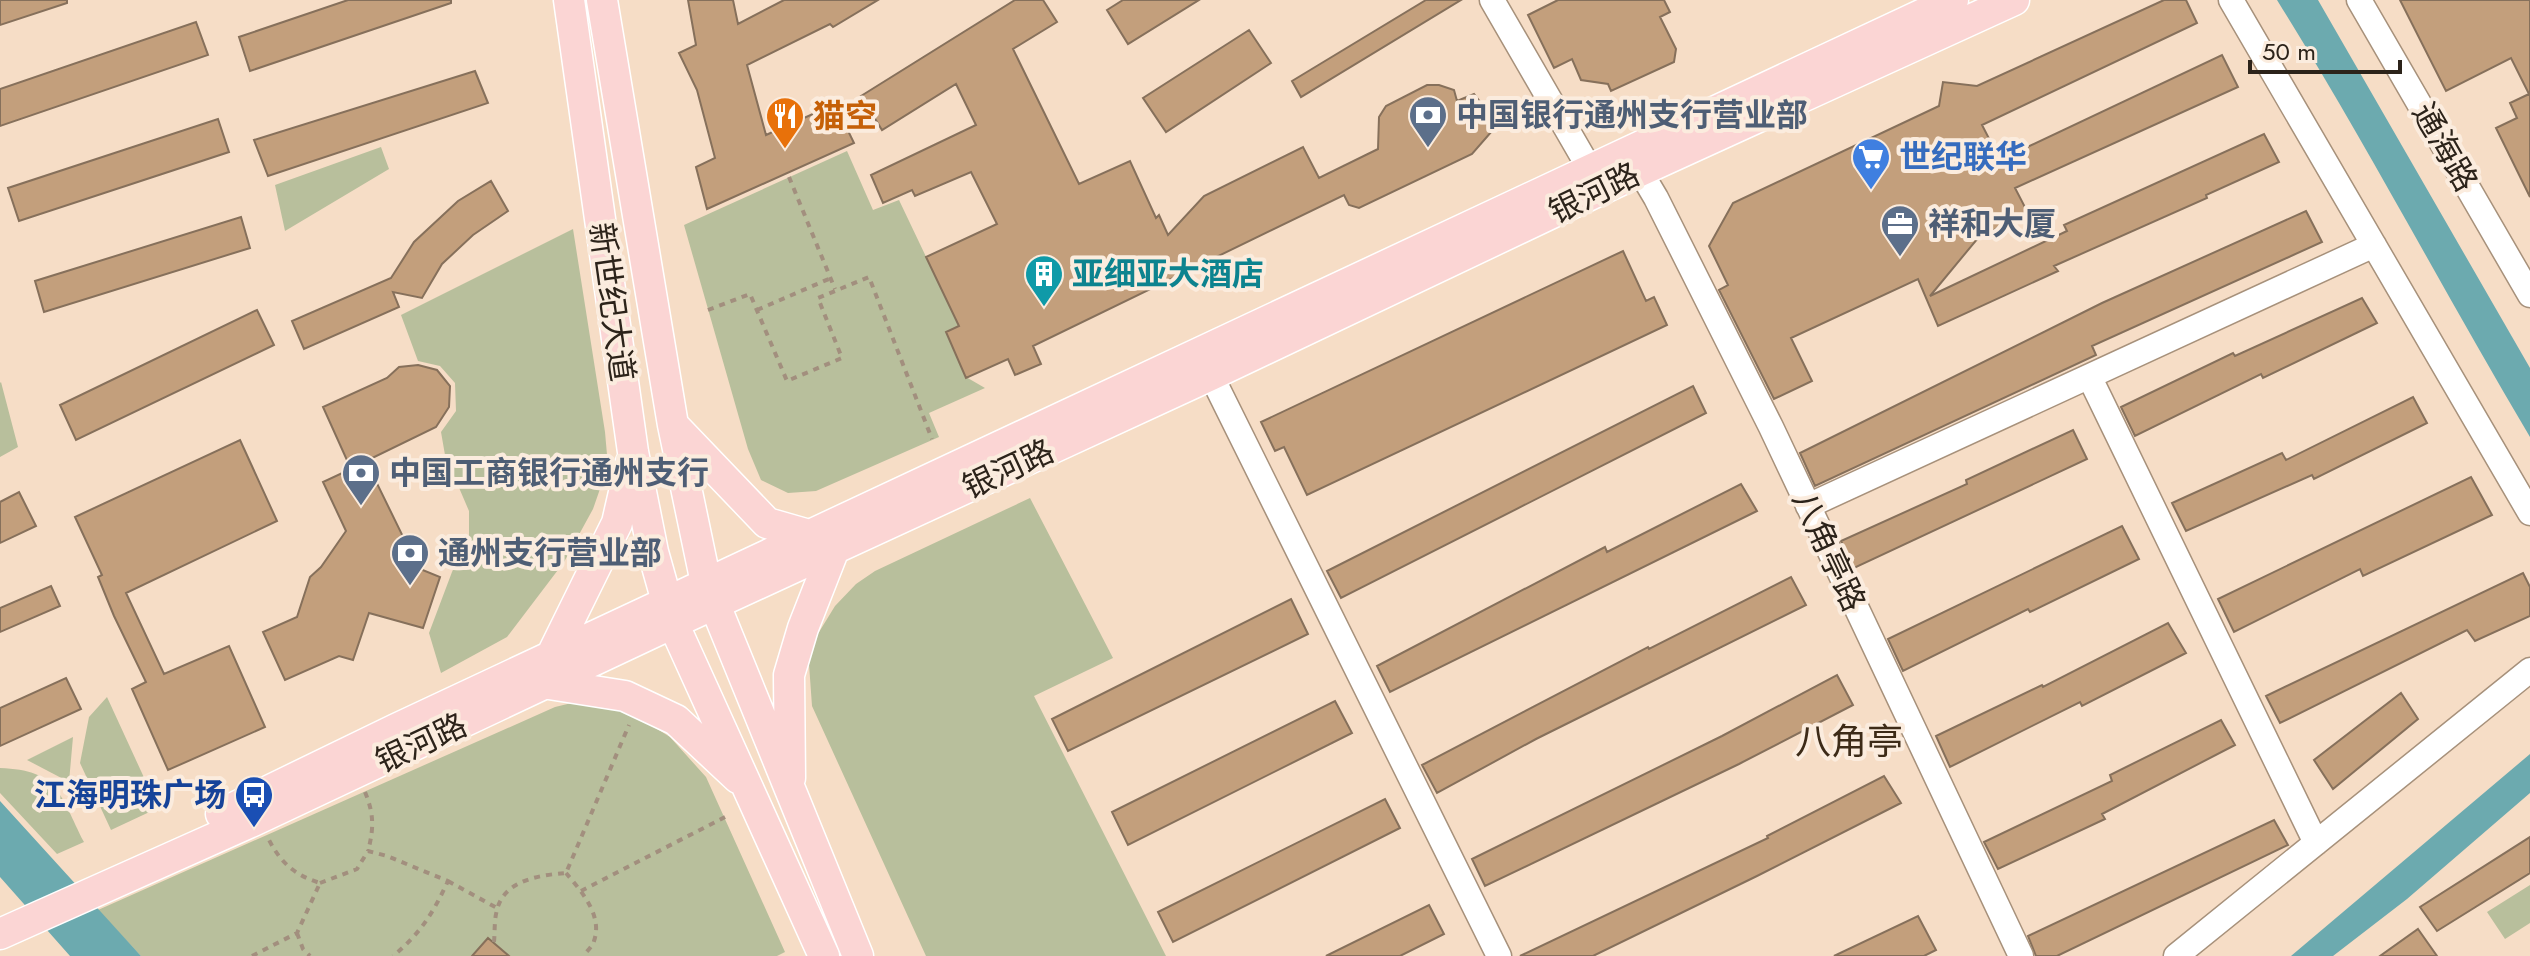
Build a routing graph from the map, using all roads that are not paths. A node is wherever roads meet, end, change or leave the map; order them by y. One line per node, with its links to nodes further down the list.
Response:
1 (569, 0): 15 (main road, 新世纪大道)
2 (602, 0): 14 (main road, 新世纪大道)
3 (1492, 0): 9 (street)
4 (1953, 0): 8 (main road, 银河路)
5 (2014, 0): 8 (main road, 银河路)
6 (2231, 0): 10 (street)
7 (2359, 0): 11 (street, 通海路)
8 (1636, 160): 9 (main road, 银河路); 16 (street, 八角亭路)
9 (1596, 179): 12 (main road, 银河路); 18 (main road, 银河路)
10 (2374, 245): 13 (street); 17 (street)
11 (2530, 295)
12 (1211, 375): 18 (main road, 银河路); 29 (street)
13 (2090, 378): 16 (street); 25 (street)
14 (673, 425): 18 (main road); 19 (main road, 新世纪大道)
15 (633, 452): 20 (main road, 新世纪大道); 22 (main road)
16 (1808, 506): 30 (street, 八角亭路)
17 (2530, 513)
18 (821, 542): 19 (main road, 银河路); 24 (main road)
19 (710, 594): 20 (main road, 银河路); 24 (main road, 新世纪大道)
20 (671, 612): 22 (main road, 银河路); 23 (main road, 新世纪大道)
21 (2530, 670): 25 (street)
22 (550, 671): 23 (main road); 26 (main road, 银河路)
23 (749, 788): 27 (main road, 新世纪大道)
24 (790, 792): 28 (main road, 新世纪大道)
25 (2316, 843): 31 (street)
26 (9, 919)
27 (824, 956)
28 (858, 956)
29 (1499, 956)
30 (2021, 956)
31 (2176, 956)

